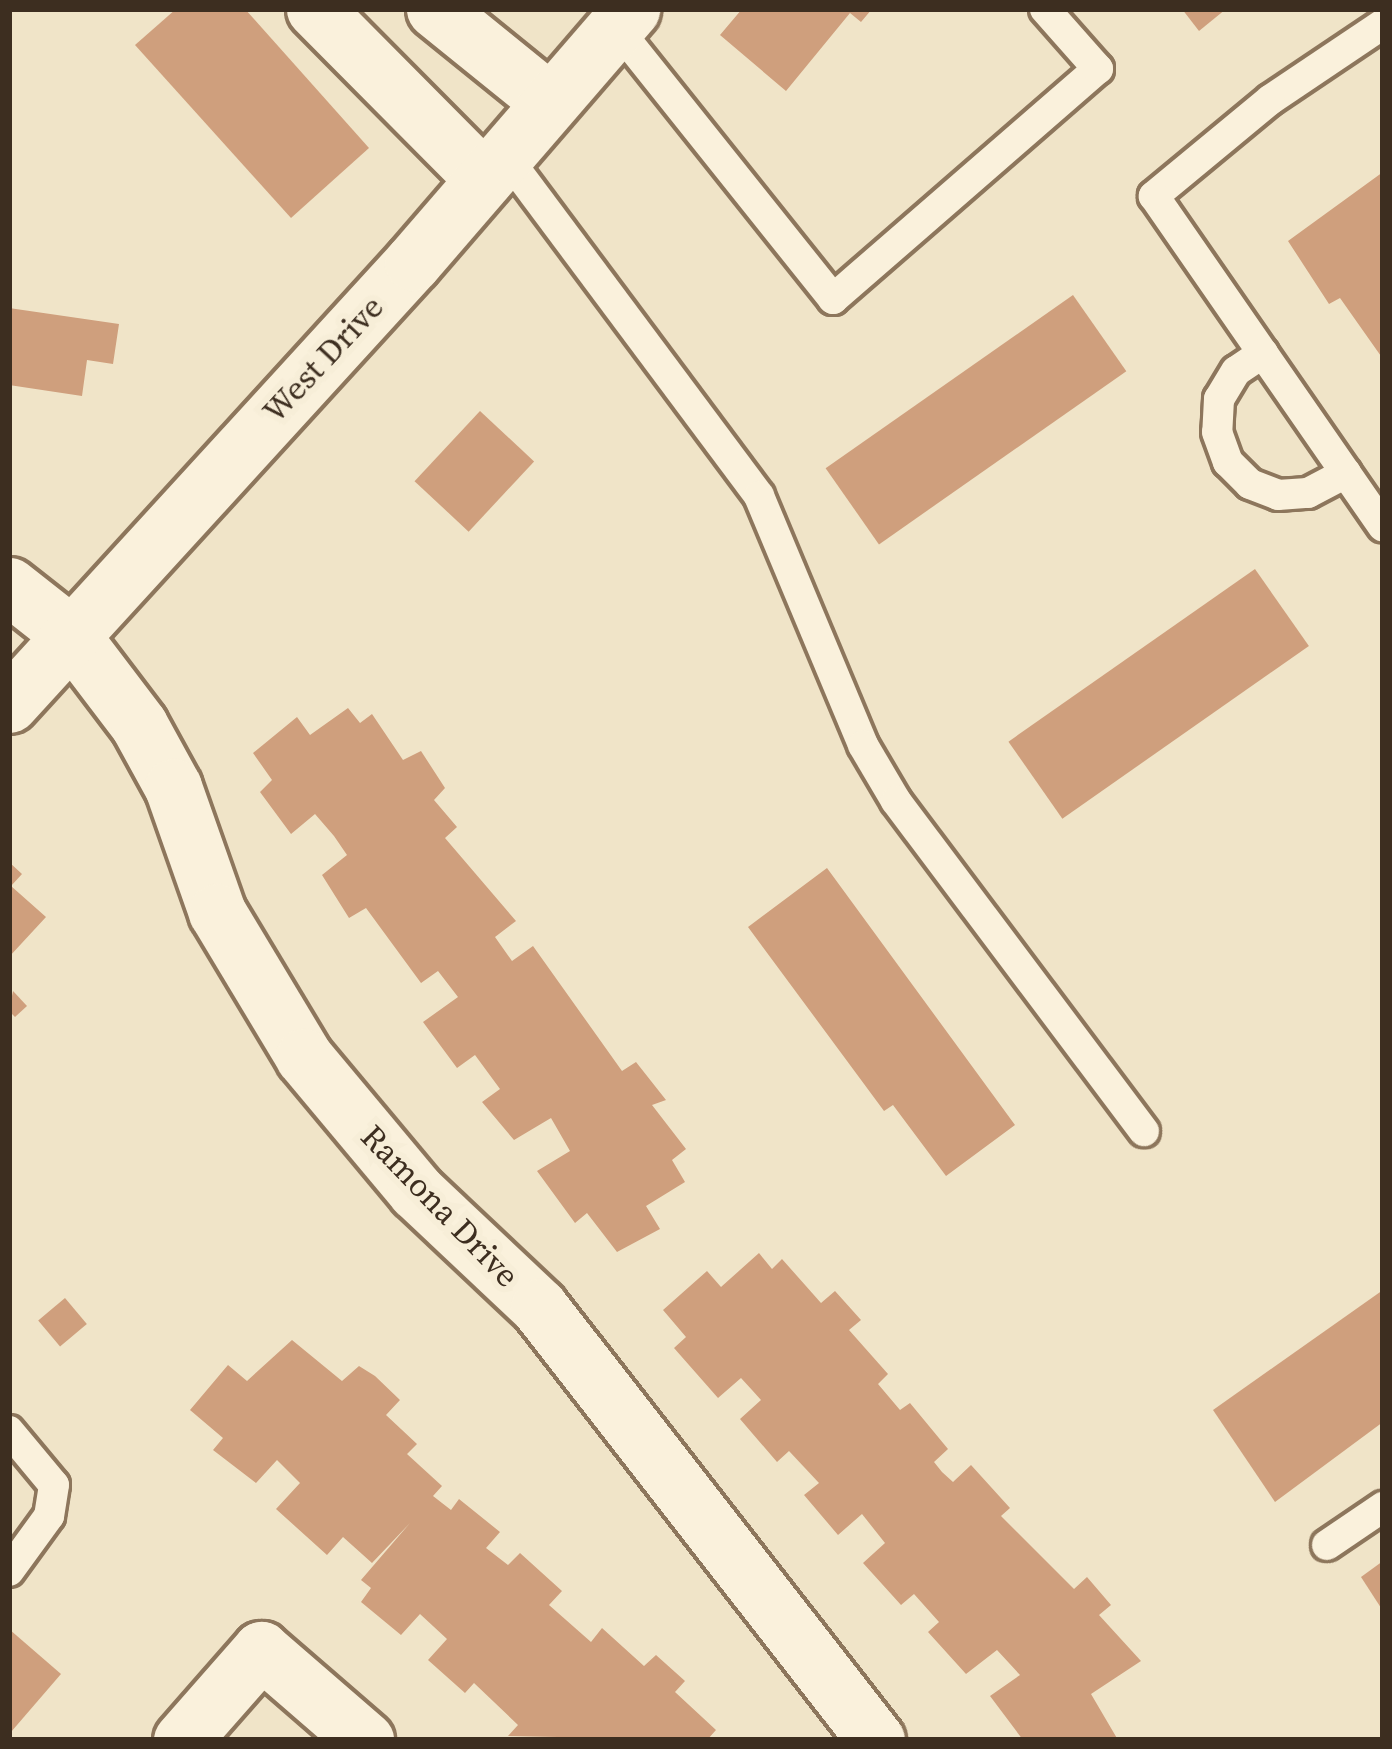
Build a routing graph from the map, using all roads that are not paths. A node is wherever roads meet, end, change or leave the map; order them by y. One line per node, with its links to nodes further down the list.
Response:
1 (315, 9): 7 (street)
2 (435, 9): 6 (street)
3 (1045, 9): 4 (lane)
4 (624, 18): 6 (street, West Drive)
5 (1383, 24): 8 (lane)
6 (550, 102): 7 (street, West Drive)
7 (495, 167): 12 (street, West Drive); 14 (lane)
8 (1263, 353): 9 (lane); 9 (lane)
9 (1346, 473): 10 (lane)
10 (1383, 527)
11 (9, 586): 12 (street, Ramona Drive)
12 (70, 634): 13 (street, West Drive); 21 (street, Ramona Drive)
13 (9, 704)
14 (1144, 1131)
15 (9, 1431): 18 (lane)
16 (1383, 1507): 17 (lane)
17 (1327, 1545)
18 (9, 1571)
19 (182, 1740): 20 (street)
20 (364, 1740)
21 (876, 1740)

